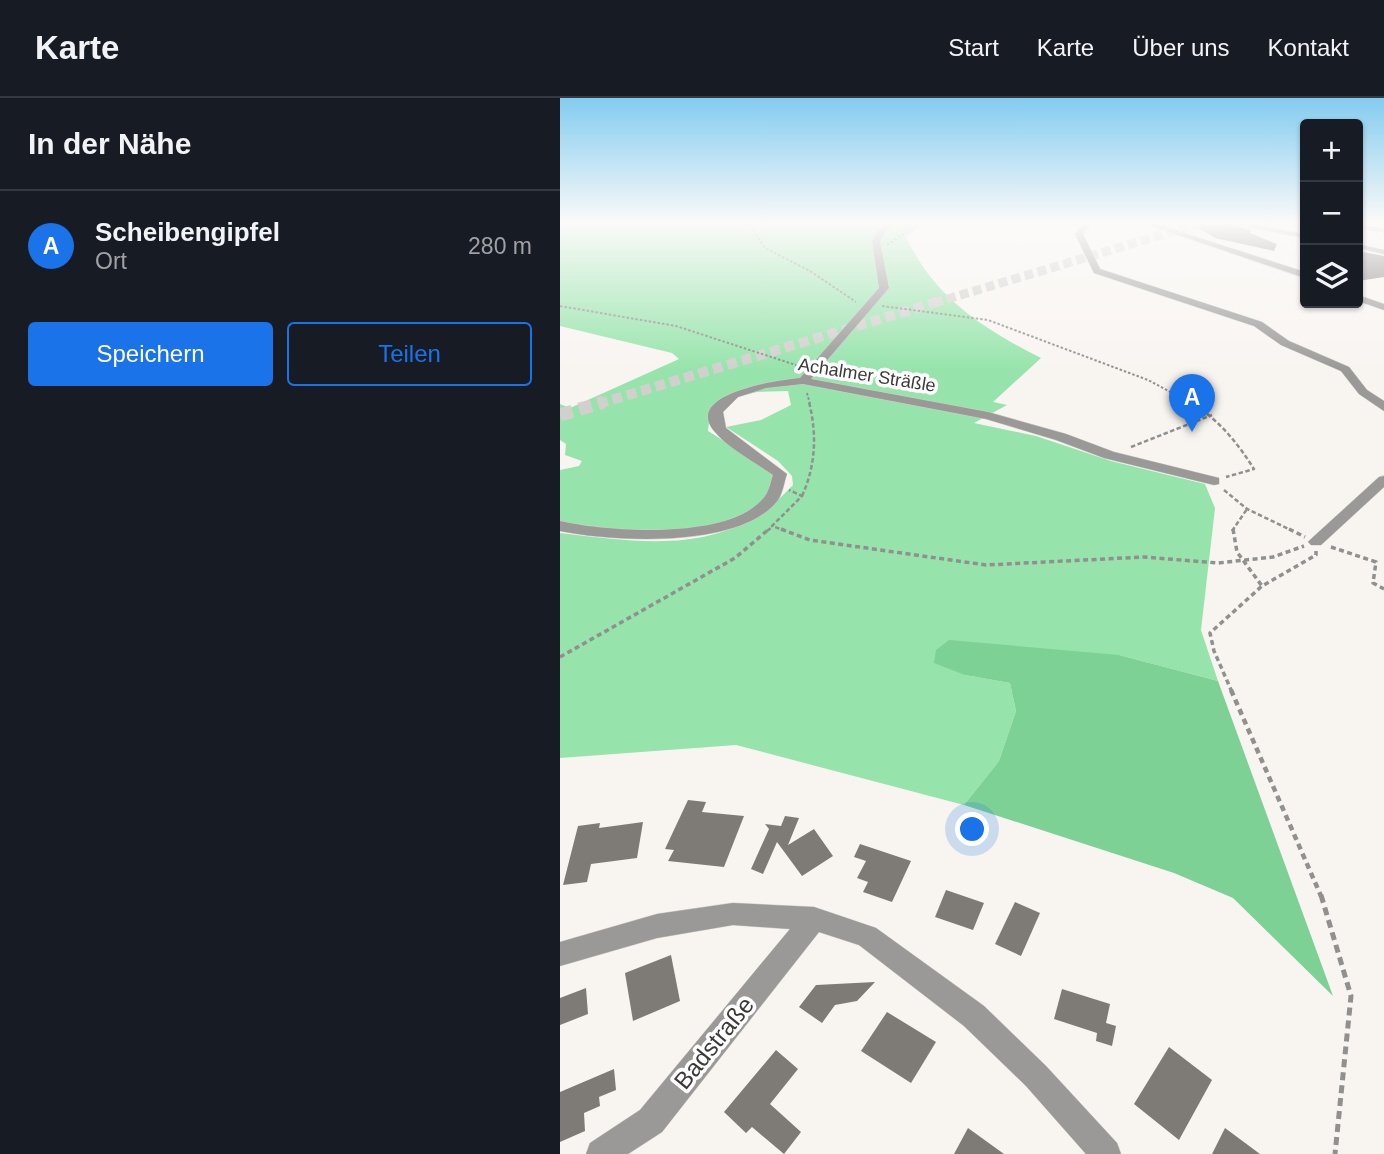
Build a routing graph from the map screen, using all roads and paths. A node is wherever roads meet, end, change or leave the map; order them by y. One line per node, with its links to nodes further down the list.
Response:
1 (811, 272): 5 (path)
2 (882, 272): 5 (street)
3 (1101, 272): 11 (street)
4 (1363, 300): 7 (street)
5 (866, 305): 9 (street); 12 (path)
6 (560, 306): 8 (path)
7 (1384, 307)
8 (804, 366)
9 (803, 381): 13 (street, Achalmer Sträßle); 17 (street, Achalmer Sträßle); 18 (path)
10 (1005, 405): 13 (street)
11 (1384, 407)
12 (1212, 415): 14 (path); 16 (path)
13 (988, 416): 14 (street, Achalmer Sträßle)
14 (1109, 455): 16 (street, Achalmer Sträßle)
15 (1384, 480): 22 (street)
16 (1214, 481): 19 (path)
17 (779, 486): 18 (path); 20 (street)
18 (802, 496): 21 (path)
19 (1247, 509): 22 (path); 23 (path)
20 (560, 526)
21 (772, 526): 23 (path); 26 (path)
22 (1316, 542): 23 (path); 24 (path); 25 (path)
23 (1243, 560): 24 (path)
24 (1262, 586): 31 (path)
25 (1384, 589)
26 (560, 657)
27 (814, 919): 28 (street); 29 (street, Badstraße); 30 (street)
28 (560, 954)
29 (601, 1154)
30 (1107, 1154)
31 (1335, 1154)

